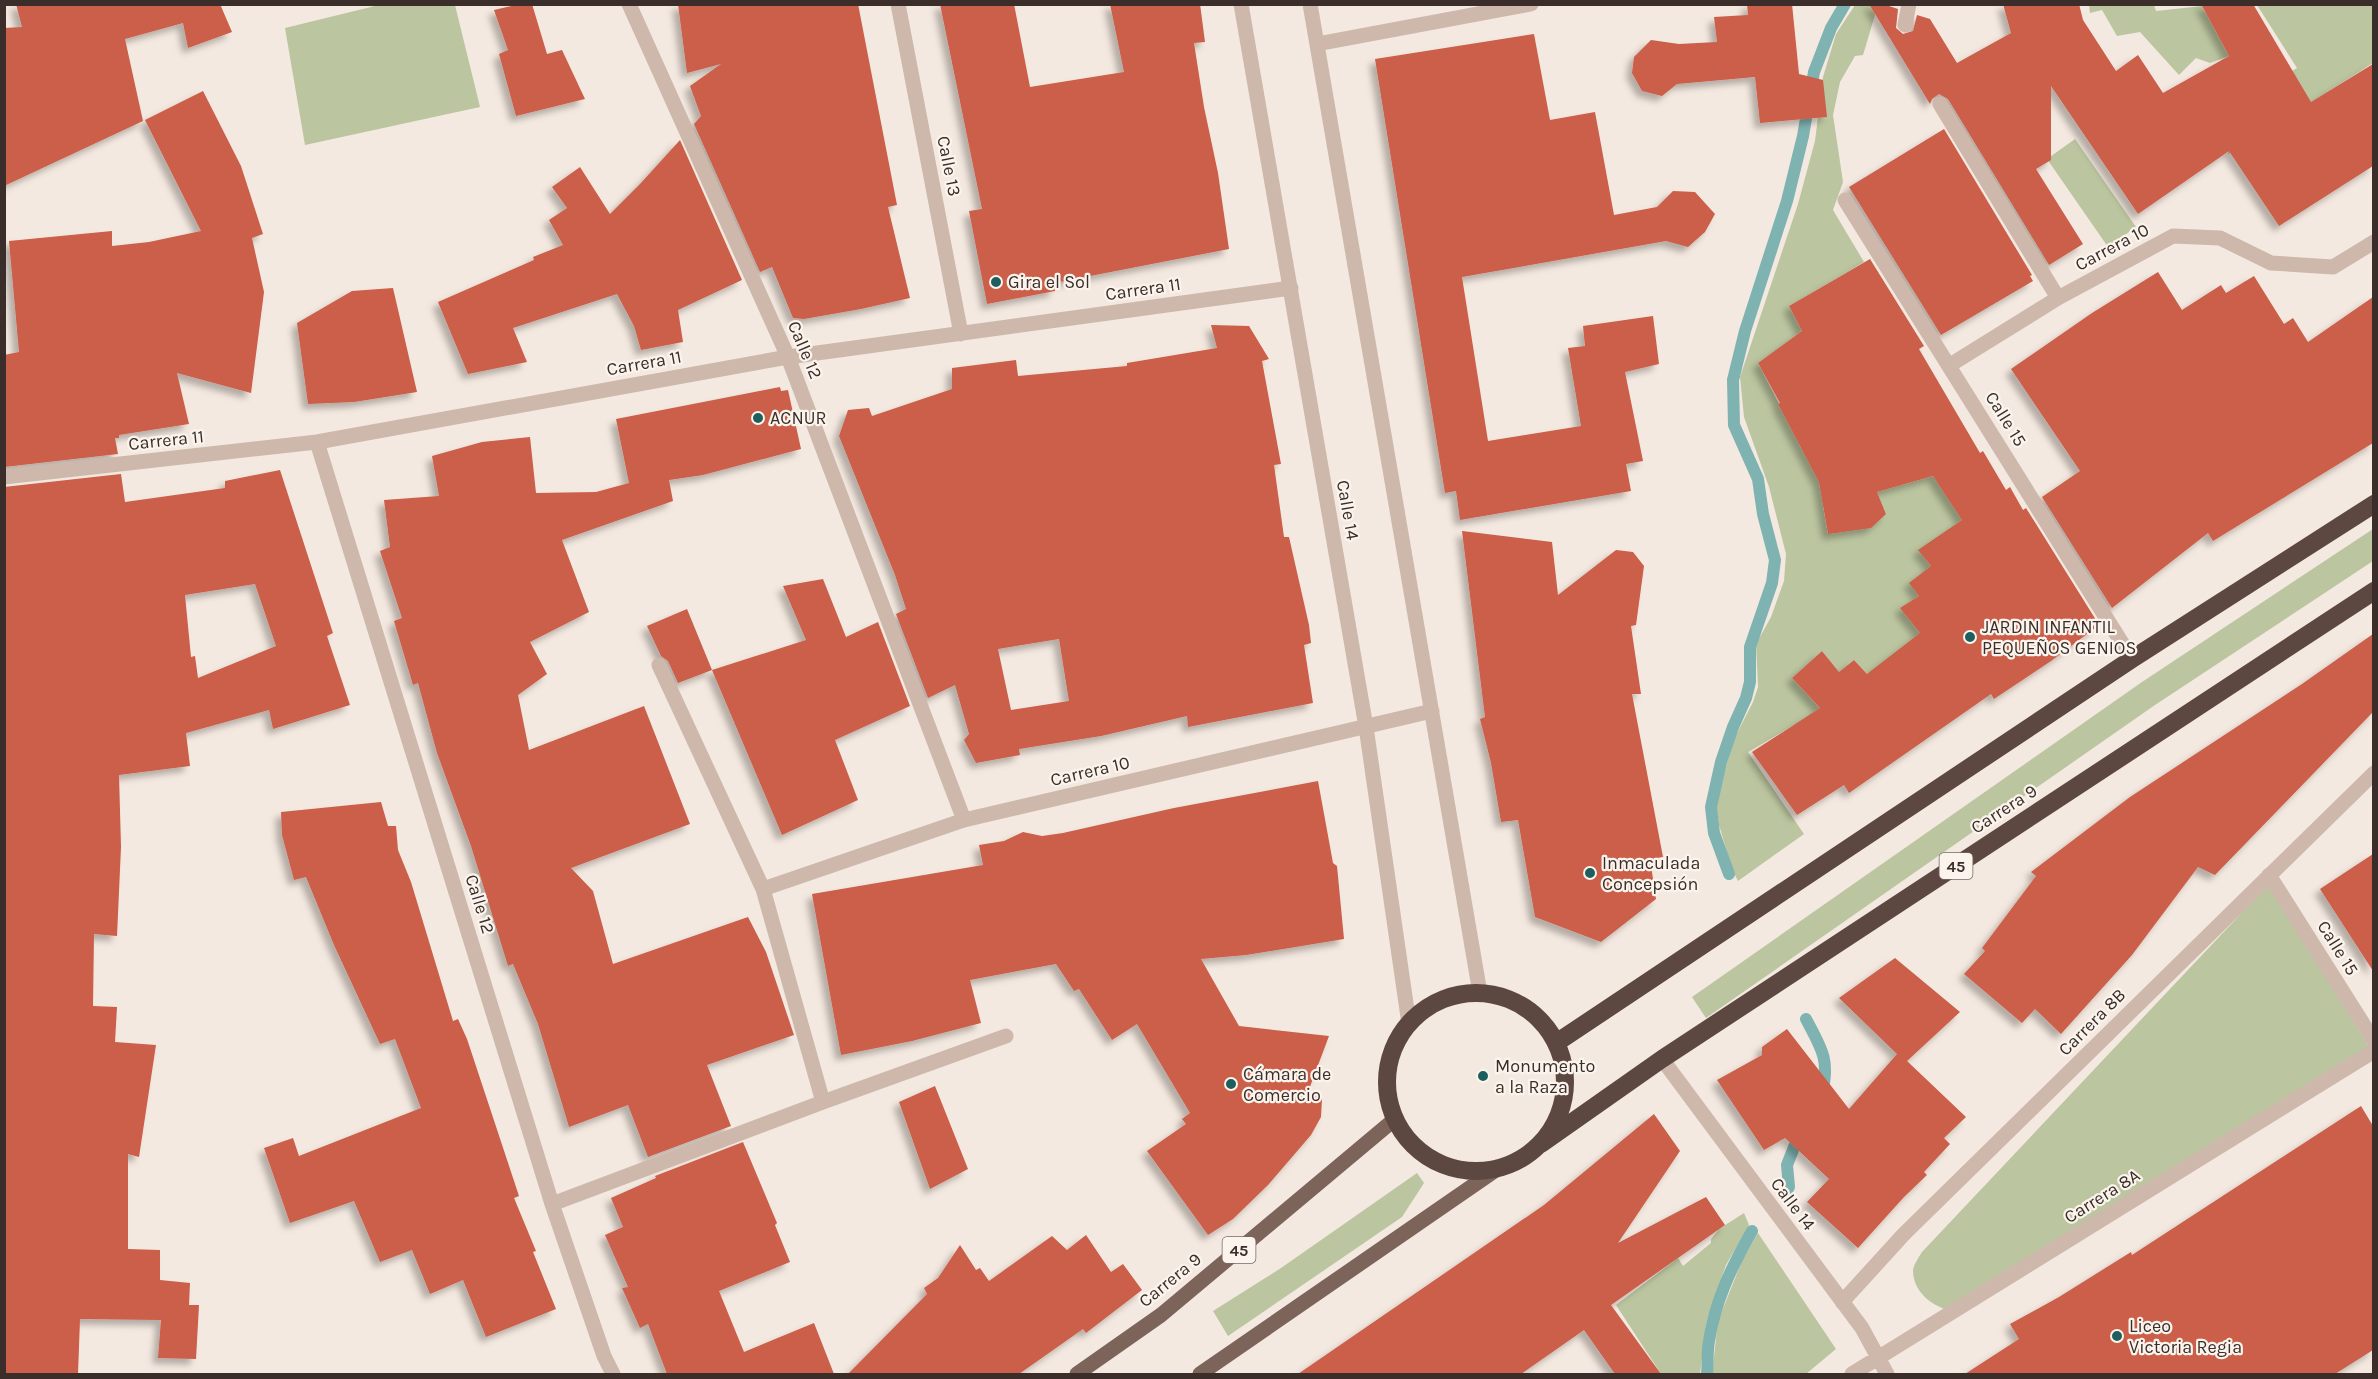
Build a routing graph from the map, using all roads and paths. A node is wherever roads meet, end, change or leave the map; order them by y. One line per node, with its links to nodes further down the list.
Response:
1 (629, 4): 15 (street, Calle 12)
2 (898, 4): 14 (street, Calle 13)
3 (1241, 4): 12 (street, Calle 14)
4 (1310, 4): 8 (street)
5 (1531, 4): 8 (street)
6 (1909, 4): 7 (street)
7 (1905, 25)
8 (1317, 44): 23 (street)
9 (1940, 104): 13 (street)
10 (1845, 200): 16 (street, Calle 15)
11 (2373, 242): 13 (street, Carrera 10)
12 (1291, 288): 14 (street, Carrera 11); 24 (street, Calle 14)
13 (2058, 298): 16 (street, Carrera 10)
14 (961, 334): 15 (street, Carrera 11)
15 (788, 357): 17 (street, Carrera 11); 26 (street, Calle 12)
16 (1950, 365): 21 (street, Calle 15)
17 (316, 442): 18 (street, Carrera 11); 40 (street, Calle 12)
18 (4, 477)
19 (2373, 504): 21 (highway)
20 (2373, 591): 35 (highway, Carrera 9 / 45)
21 (2132, 659): 33 (highway)
22 (659, 665): 28 (street)
23 (1431, 711): 24 (street, Carrera 10); 29 (street)
24 (1366, 727): 26 (street, Carrera 10); 30 (street, Calle 14)
25 (2373, 773): 27 (street, Carrera 8B)
26 (964, 820): 28 (street, Carrera 10)
27 (2269, 876): 32 (street, Calle 15); 41 (street, Carrera 8B)
28 (763, 889): 36 (street)
29 (1480, 993): 30 (highway); 33 (highway)
30 (1409, 1024): 37 (highway)
31 (1006, 1036): 36 (street)
32 (2373, 1041)
33 (1556, 1043): 38 (highway)
34 (2373, 1050): 42 (street, Carrera 8A)
35 (1662, 1059): 38 (highway, Carrera 9 / 45); 41 (street, Calle 14)
36 (823, 1102): 40 (street)
37 (1395, 1119): 39 (highway); 44 (main road, Carrera 9 / 45)
38 (1541, 1144): 39 (highway)
39 (1500, 1167): 45 (main road)
40 (552, 1204): 43 (street, Calle 12)
41 (1842, 1302): 42 (street, Calle 14)
42 (1877, 1358): 46 (street, Carrera 8A); 47 (street, Calle 14)
43 (613, 1374)
44 (1077, 1374)
45 (1202, 1374)
46 (1852, 1374)
47 (1887, 1374)

